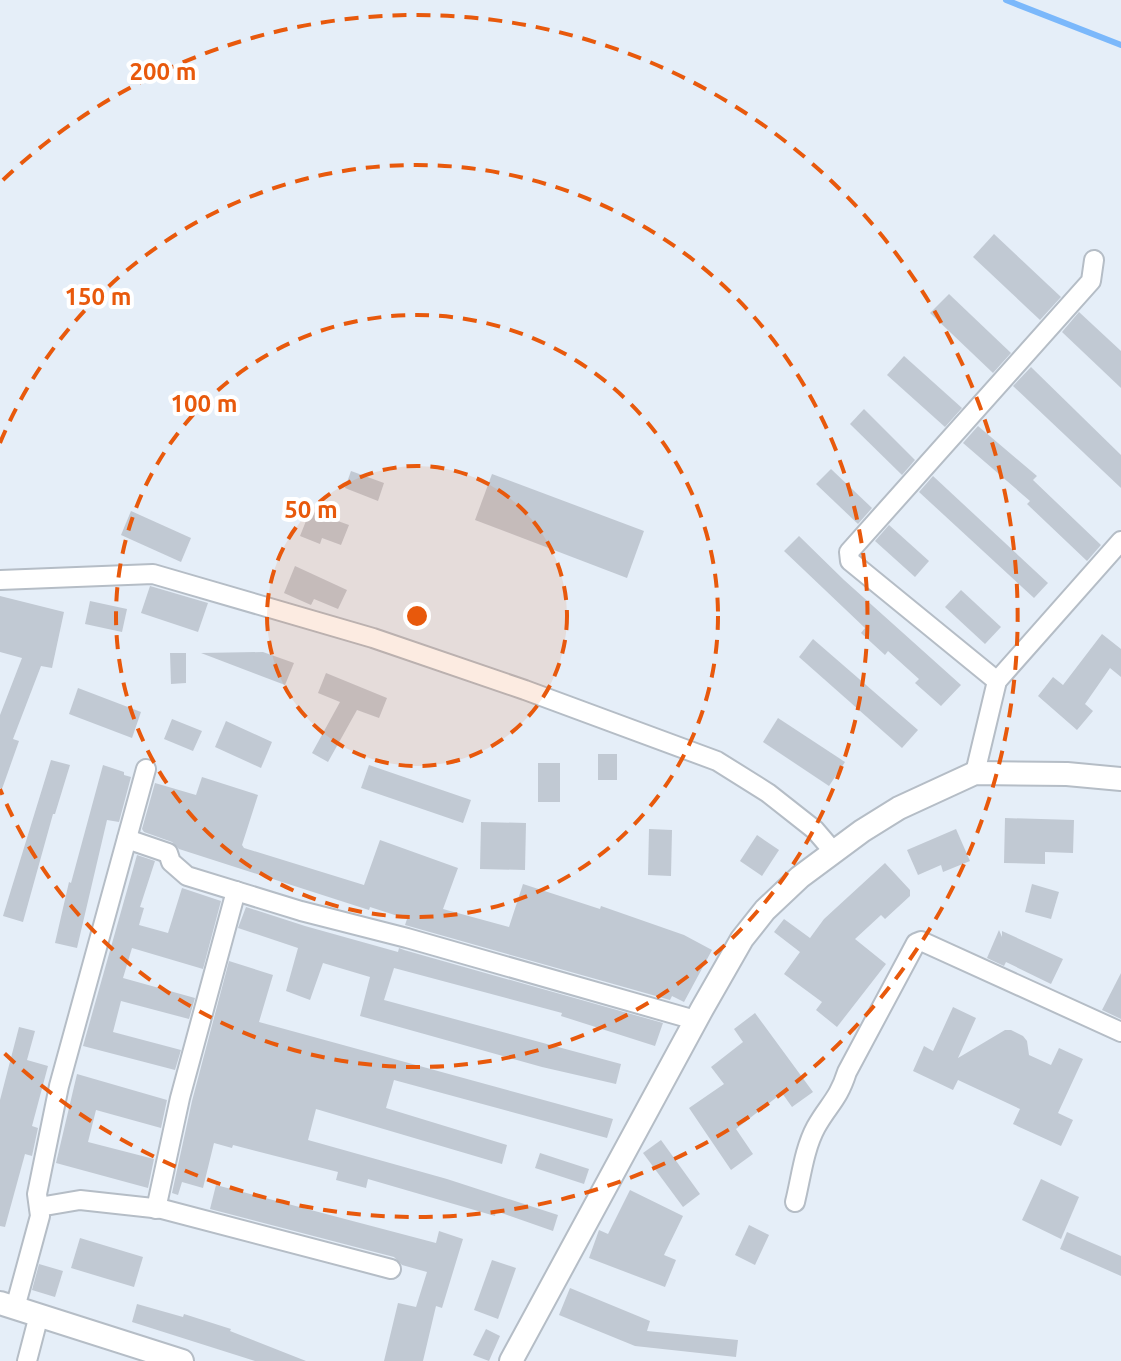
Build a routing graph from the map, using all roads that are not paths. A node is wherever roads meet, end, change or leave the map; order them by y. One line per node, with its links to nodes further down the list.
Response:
1 (1094, 260): 4 (street)
2 (1121, 541): 4 (street)
3 (0, 580): 9 (street)
4 (997, 681): 6 (street)
5 (146, 769): 8 (street)
6 (975, 773): 7 (street); 9 (street)
7 (1121, 779)
8 (127, 839): 10 (street); 14 (street)
9 (833, 851): 11 (street)
10 (236, 891): 11 (street); 15 (street)
11 (695, 1020): 21 (street)
12 (1121, 1032): 13 (street)
13 (795, 1202)
14 (39, 1207): 15 (street); 17 (street)
15 (156, 1209): 16 (street)
16 (391, 1269)
17 (7, 1306): 18 (street)
18 (39, 1315): 19 (street); 20 (street)
19 (27, 1361)
20 (182, 1361)
21 (511, 1361)

